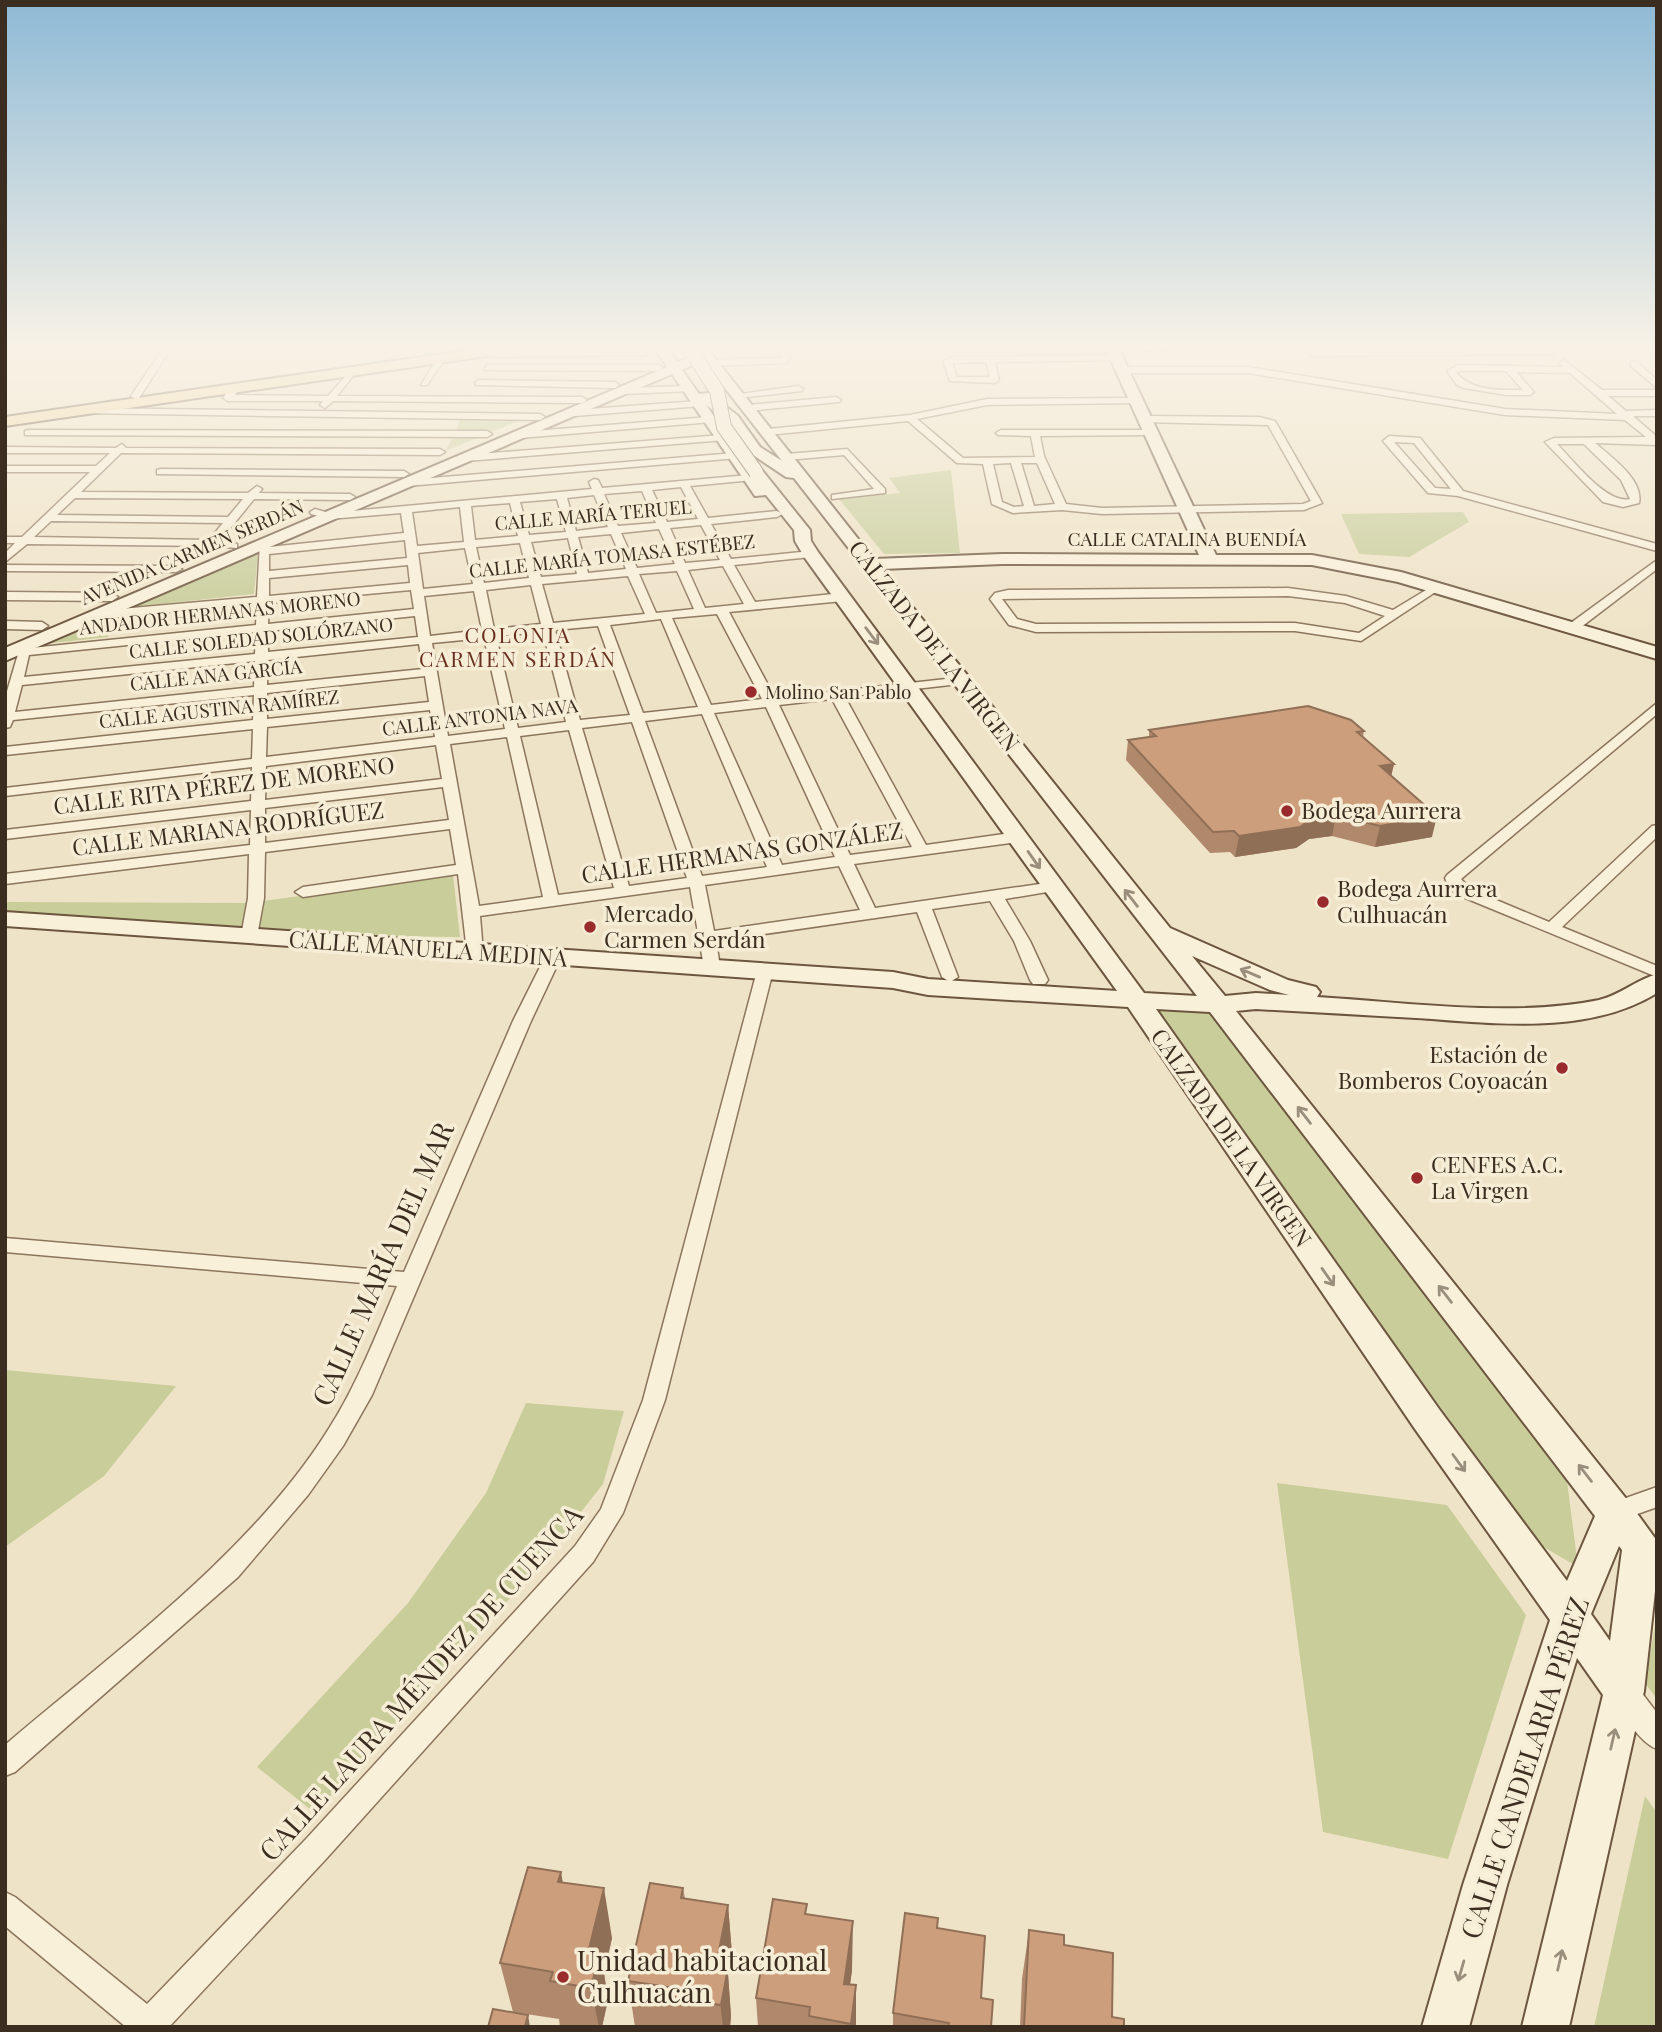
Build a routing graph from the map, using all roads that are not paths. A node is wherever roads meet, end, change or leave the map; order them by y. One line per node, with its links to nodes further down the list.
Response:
1 (129, 442): 22 (street)
2 (295, 442): 24 (street)
3 (448, 442): 25 (street)
4 (474, 442): 25 (street, AVENIDA CARMEN SERDÁN)
5 (504, 442): 28 (street, AVENIDA CARMEN SERDÁN)
6 (577, 442): 20 (street)
7 (673, 442): 20 (street)
8 (725, 442): 26 (street, CALZADA DE LA VIRGEN)
9 (733, 442): 36 (street, CALZADA DE LA VIRGEN, bridge)
10 (749, 442): 40 (street, CALZADA DE LA VIRGEN)
11 (775, 442): 27 (street, CALZADA DE LA VIRGEN)
12 (938, 442): 31 (street)
13 (1037, 442): 29 (street)
14 (1153, 442): 54 (street)
15 (1283, 442): 54 (street)
16 (1389, 442): 43 (street)
17 (1418, 442): 43 (street)
18 (1556, 442): 19 (street)
19 (1588, 442)
20 (580, 449): 28 (street); 32 (street)
21 (5, 450): 22 (street)
22 (119, 451): 23 (street); 34 (street)
23 (181, 451): 24 (street); 38 (street)
24 (287, 452): 25 (street); 35 (street)
25 (444, 453): 37 (street, AVENIDA CARMEN SERDÁN)
26 (735, 456): 32 (street); 36 (street, CALZADA DE LA VIRGEN)
27 (787, 457): 40 (street, CALZADA DE LA VIRGEN); 48 (street)
28 (466, 458): 37 (street, AVENIDA CARMEN SERDÁN)
29 (1042, 460): 30 (street); 51 (street)
30 (1015, 461): 31 (street); 53 (street)
31 (988, 462): 53 (street)
32 (589, 468): 37 (street); 42 (street)
33 (5, 469): 34 (street)
34 (100, 469): 44 (street)
35 (270, 473): 37 (street); 38 (street); 45 (street)
36 (753, 475): 39 (street); 56 (street, CALZADA DE LA VIRGEN); 71 (street, CALZADA DE LA VIRGEN)
37 (406, 478): 47 (street, AVENIDA CARMEN SERDÁN); 55 (street, AVENIDA CARMEN SERDÁN)
38 (150, 483): 44 (street); 45 (street)
39 (684, 484): 41 (street); 59 (street)
40 (807, 485): 78 (street, CALZADA DE LA VIRGEN)
41 (646, 487): 42 (street); 60 (street)
42 (598, 492): 46 (street); 61 (street)
43 (1459, 493): 72 (street)
44 (72, 495): 57 (street)
45 (251, 495): 47 (street); 58 (street)
46 (561, 495): 49 (street); 62 (street)
47 (350, 497): 55 (street, AVENIDA CARMEN SERDÁN)
48 (836, 497)
49 (514, 499): 50 (street); 63 (street)
50 (465, 504): 52 (street); 68 (street)
51 (1062, 507): 53 (street); 54 (street)
52 (406, 509): 55 (street); 73 (street)
53 (1030, 509)
54 (1185, 510): 74 (street)
55 (322, 514): 69 (street, AVENIDA CARMEN SERDÁN); 70 (street, AVENIDA CARMEN SERDÁN)
56 (777, 514): 59 (street, CALLE MARÍA TERUEL); 71 (street, CALZADA DE LA VIRGEN)
57 (48, 518): 58 (street); 65 (street)
58 (231, 520): 67 (street)
59 (705, 522): 60 (street, CALLE MARÍA TERUEL); 76 (street)
60 (663, 526): 61 (street, CALLE MARÍA TERUEL); 79 (street)
61 (615, 530): 62 (street, CALLE MARÍA TERUEL); 83 (street)
62 (572, 534): 63 (street, CALLE MARÍA TERUEL); 85 (street)
63 (525, 539): 68 (street, CALLE MARÍA TERUEL); 86 (street)
64 (5, 540): 65 (street)
65 (26, 540): 66 (street); 75 (street)
66 (143, 543): 67 (street); 81 (street)
67 (212, 543): 69 (street)
68 (470, 544): 73 (street, CALLE MARÍA TERUEL); 87 (street)
69 (233, 546): 82 (street, AVENIDA CARMEN SERDÁN)
70 (264, 548): 73 (street); 84 (street); 98 (street, AVENIDA CARMEN SERDÁN)
71 (807, 548): 76 (street, CALLE MARÍA TOMASA ESTÉBEZ); 92 (street, CALZADA DE LA VIRGEN)
72 (1657, 548)
73 (412, 549): 84 (street); 88 (street)
74 (1209, 558): 78 (street, CALLE CATALINA BUENDÍA); 89 (street, CALLE CATALINA BUENDÍA)
75 (5, 559)
76 (727, 563): 79 (street, CALLE MARÍA TOMASA ESTÉBEZ); 94 (street)
77 (1657, 563): 107 (street)
78 (872, 564): 116 (street, CALZADA DE LA VIRGEN)
79 (681, 567): 83 (street, CALLE MARÍA TOMASA ESTÉBEZ); 96 (street)
80 (5, 568): 81 (street)
81 (122, 569): 82 (street)
82 (176, 569): 91 (street, AVENIDA CARMEN SERDÁN)
83 (632, 572): 85 (street, CALLE MARÍA TOMASA ESTÉBEZ); 100 (street)
84 (264, 575): 93 (street)
85 (584, 577): 86 (street, CALLE MARÍA TOMASA ESTÉBEZ)
86 (537, 582): 87 (street, CALLE MARÍA TOMASA ESTÉBEZ); 105 (street)
87 (481, 587): 88 (street, CALLE MARÍA TOMASA ESTÉBEZ); 108 (street)
88 (417, 590): 93 (street, CALLE MARÍA TOMASA ESTÉBEZ); 97 (street)
89 (1431, 592): 99 (street); 107 (street, CALLE CATALINA BUENDÍA)
90 (5, 596): 91 (street)
91 (111, 597): 103 (street, AVENIDA CARMEN SERDÁN)
92 (843, 597): 94 (street, CALLE SOLEDAD SOLÓRZANO); 118 (street, CALZADA DE LA VIRGEN, one-way to 118)
93 (263, 600): 104 (street, CALLE MARÍA TOMASA ESTÉBEZ); 106 (street)
94 (751, 606): 95 (street, CALLE SOLEDAD SOLÓRZANO)
95 (721, 609): 96 (street, CALLE SOLEDAD SOLÓRZANO); 121 (street)
96 (701, 611): 100 (street, CALLE SOLEDAD SOLÓRZANO)
97 (420, 612): 106 (street, ANDADOR HERMANAS MORENO); 109 (street)
98 (98, 615): 104 (street); 111 (street, AVENIDA CARMEN SERDÁN)
99 (1395, 615): 99 (street)
100 (658, 616): 101 (street, CALLE SOLEDAD SOLÓRZANO); 124 (street)
101 (603, 622): 105 (street, CALLE SOLEDAD SOLÓRZANO); 125 (street)
102 (5, 625): 103 (street)
103 (42, 626): 110 (street, AVENIDA CARMEN SERDÁN)
104 (127, 627): 106 (street, ANDADOR HERMANAS MORENO); 111 (street, ANDADOR HERMANAS MORENO)
105 (550, 627): 108 (street, CALLE SOLEDAD SOLÓRZANO); 128 (street)
106 (262, 628): 114 (street)
107 (1572, 628): 112 (street, CALLE CATALINA BUENDÍA)
108 (489, 634): 109 (street, CALLE SOLEDAD SOLÓRZANO); 129 (street)
109 (425, 640): 114 (street, CALLE SOLEDAD SOLÓRZANO); 115 (street)
110 (5, 641)
111 (24, 650): 113 (street, AVENIDA CARMEN SERDÁN); 117 (street)
112 (1657, 653)
113 (5, 655)
114 (262, 657): 117 (street, CALLE SOLEDAD SOLÓRZANO); 119 (street)
115 (430, 673): 119 (street, CALLE ANA GARCÍA); 122 (street)
116 (959, 680): 118 (street, CALLE ANTONIA NAVA); 157 (street, CALZADA DE LA VIRGEN, one-way to 116)
117 (17, 682): 126 (street)
118 (911, 687): 120 (street, CALLE ANTONIA NAVA); 139 (street, CALZADA DE LA VIRGEN)
119 (261, 689): 126 (street, CALLE ANA GARCÍA); 127 (street)
120 (837, 695): 121 (street, CALLE ANTONIA NAVA); 141 (street)
121 (771, 703): 124 (street, CALLE ANTONIA NAVA); 142 (street)
122 (436, 705): 127 (street, CALLE AGUSTINA RAMÍREZ); 130 (street)
123 (1657, 708): 156 (street)
124 (706, 710): 125 (street, CALLE ANTONIA NAVA); 144 (street)
125 (639, 718): 128 (street, CALLE ANTONIA NAVA); 146 (street)
126 (6, 719)
127 (260, 725): 131 (street, CALLE AGUSTINA RAMÍREZ); 132 (street)
128 (574, 725): 129 (street, CALLE ANTONIA NAVA); 149 (street)
129 (512, 733): 130 (street, CALLE ANTONIA NAVA); 151 (street)
130 (441, 741): 132 (street, CALLE ANTONIA NAVA); 133 (street)
131 (5, 751)
132 (257, 762): 134 (street, CALLE ANTONIA NAVA); 135 (street)
133 (449, 782): 135 (street, CALLE RITA PÉREZ DE MORENO); 136 (street)
134 (5, 792)
135 (258, 805): 138 (street, CALLE RITA PÉREZ DE MORENO); 140 (street)
136 (456, 824): 140 (street, CALLE MARIANA RODRÍGUEZ); 143 (street)
137 (1657, 829): 156 (street)
138 (5, 835)
139 (1018, 837): 141 (street, CALLE HERMANAS GONZÁLEZ); 147 (street, CALZADA DE LA VIRGEN, one-way to 147)
140 (257, 848): 145 (street, CALLE MARIANA RODRÍGUEZ); 158 (street)
141 (922, 850): 142 (street, CALLE HERMANAS GONZÁLEZ)
142 (844, 862): 144 (street, CALLE HERMANAS GONZÁLEZ); 154 (street)
143 (463, 869): 148 (street); 153 (street)
144 (777, 871): 146 (street, CALLE HERMANAS GONZÁLEZ)
145 (5, 879)
146 (697, 883): 149 (street, CALLE HERMANAS GONZÁLEZ); 159 (street)
147 (1053, 887): 150 (street); 169 (street, CALZADA DE LA VIRGEN)
148 (303, 892)
149 (623, 893): 151 (street, CALLE HERMANAS GONZÁLEZ)
150 (995, 896): 152 (street); 167 (street)
151 (552, 902): 153 (street, CALLE HERMANAS GONZÁLEZ)
152 (923, 907): 154 (street); 165 (street)
153 (472, 912): 160 (street)
154 (870, 915): 159 (street)
155 (5, 919): 158 (street, CALLE MANUELA MEDINA)
156 (1552, 928): 164 (street)
157 (1158, 931): 170 (street, CALZADA DE LA VIRGEN); 171 (street, one-way to 157)
158 (249, 936): 160 (street, CALLE MANUELA MEDINA)
159 (708, 937): 162 (street)
160 (475, 952): 161 (street, CALLE MANUELA MEDINA)
161 (553, 957): 162 (street, CALLE MANUELA MEDINA); 173 (street, CALLE MARÍA DEL MAR)
162 (712, 967): 163 (street, CALLE MANUELA MEDINA)
163 (765, 971): 166 (street, CALLE MANUELA MEDINA); 182 (street, CALLE LAURA MÉNDEZ DE CUENCA)
164 (1657, 972)
165 (950, 977): 166 (street); 167 (street)
166 (893, 980): 169 (street)
167 (1039, 980): 169 (street)
168 (1657, 982): 171 (street)
169 (1130, 993): 170 (street); 177 (street, CALZADA DE LA VIRGEN, one-way to 177)
170 (1211, 997): 171 (street); 175 (street, CALZADA DE LA VIRGEN, one-way to 170)
171 (1363, 1005)
172 (5, 1245): 173 (street)
173 (412, 1280): 180 (street, CALLE MARÍA DEL MAR)
174 (1657, 1497): 175 (street)
175 (1615, 1512): 176 (street, CALZADA DE LA VIRGEN); 177 (street, CALLE CANDELARIA PÉREZ)
176 (1652, 1556): 178 (street)
177 (1571, 1615): 178 (street, CALZADA DE LA VIRGEN); 183 (street, CALLE CANDELARIA PÉREZ, one-way to 183)
178 (1624, 1690): 179 (street, CALZADA DE LA VIRGEN); 184 (street, one-way to 178)
179 (1657, 1736)
180 (5, 1763)
181 (5, 1908): 182 (street)
182 (148, 2026)
183 (1445, 2027)
184 (1545, 2027)

